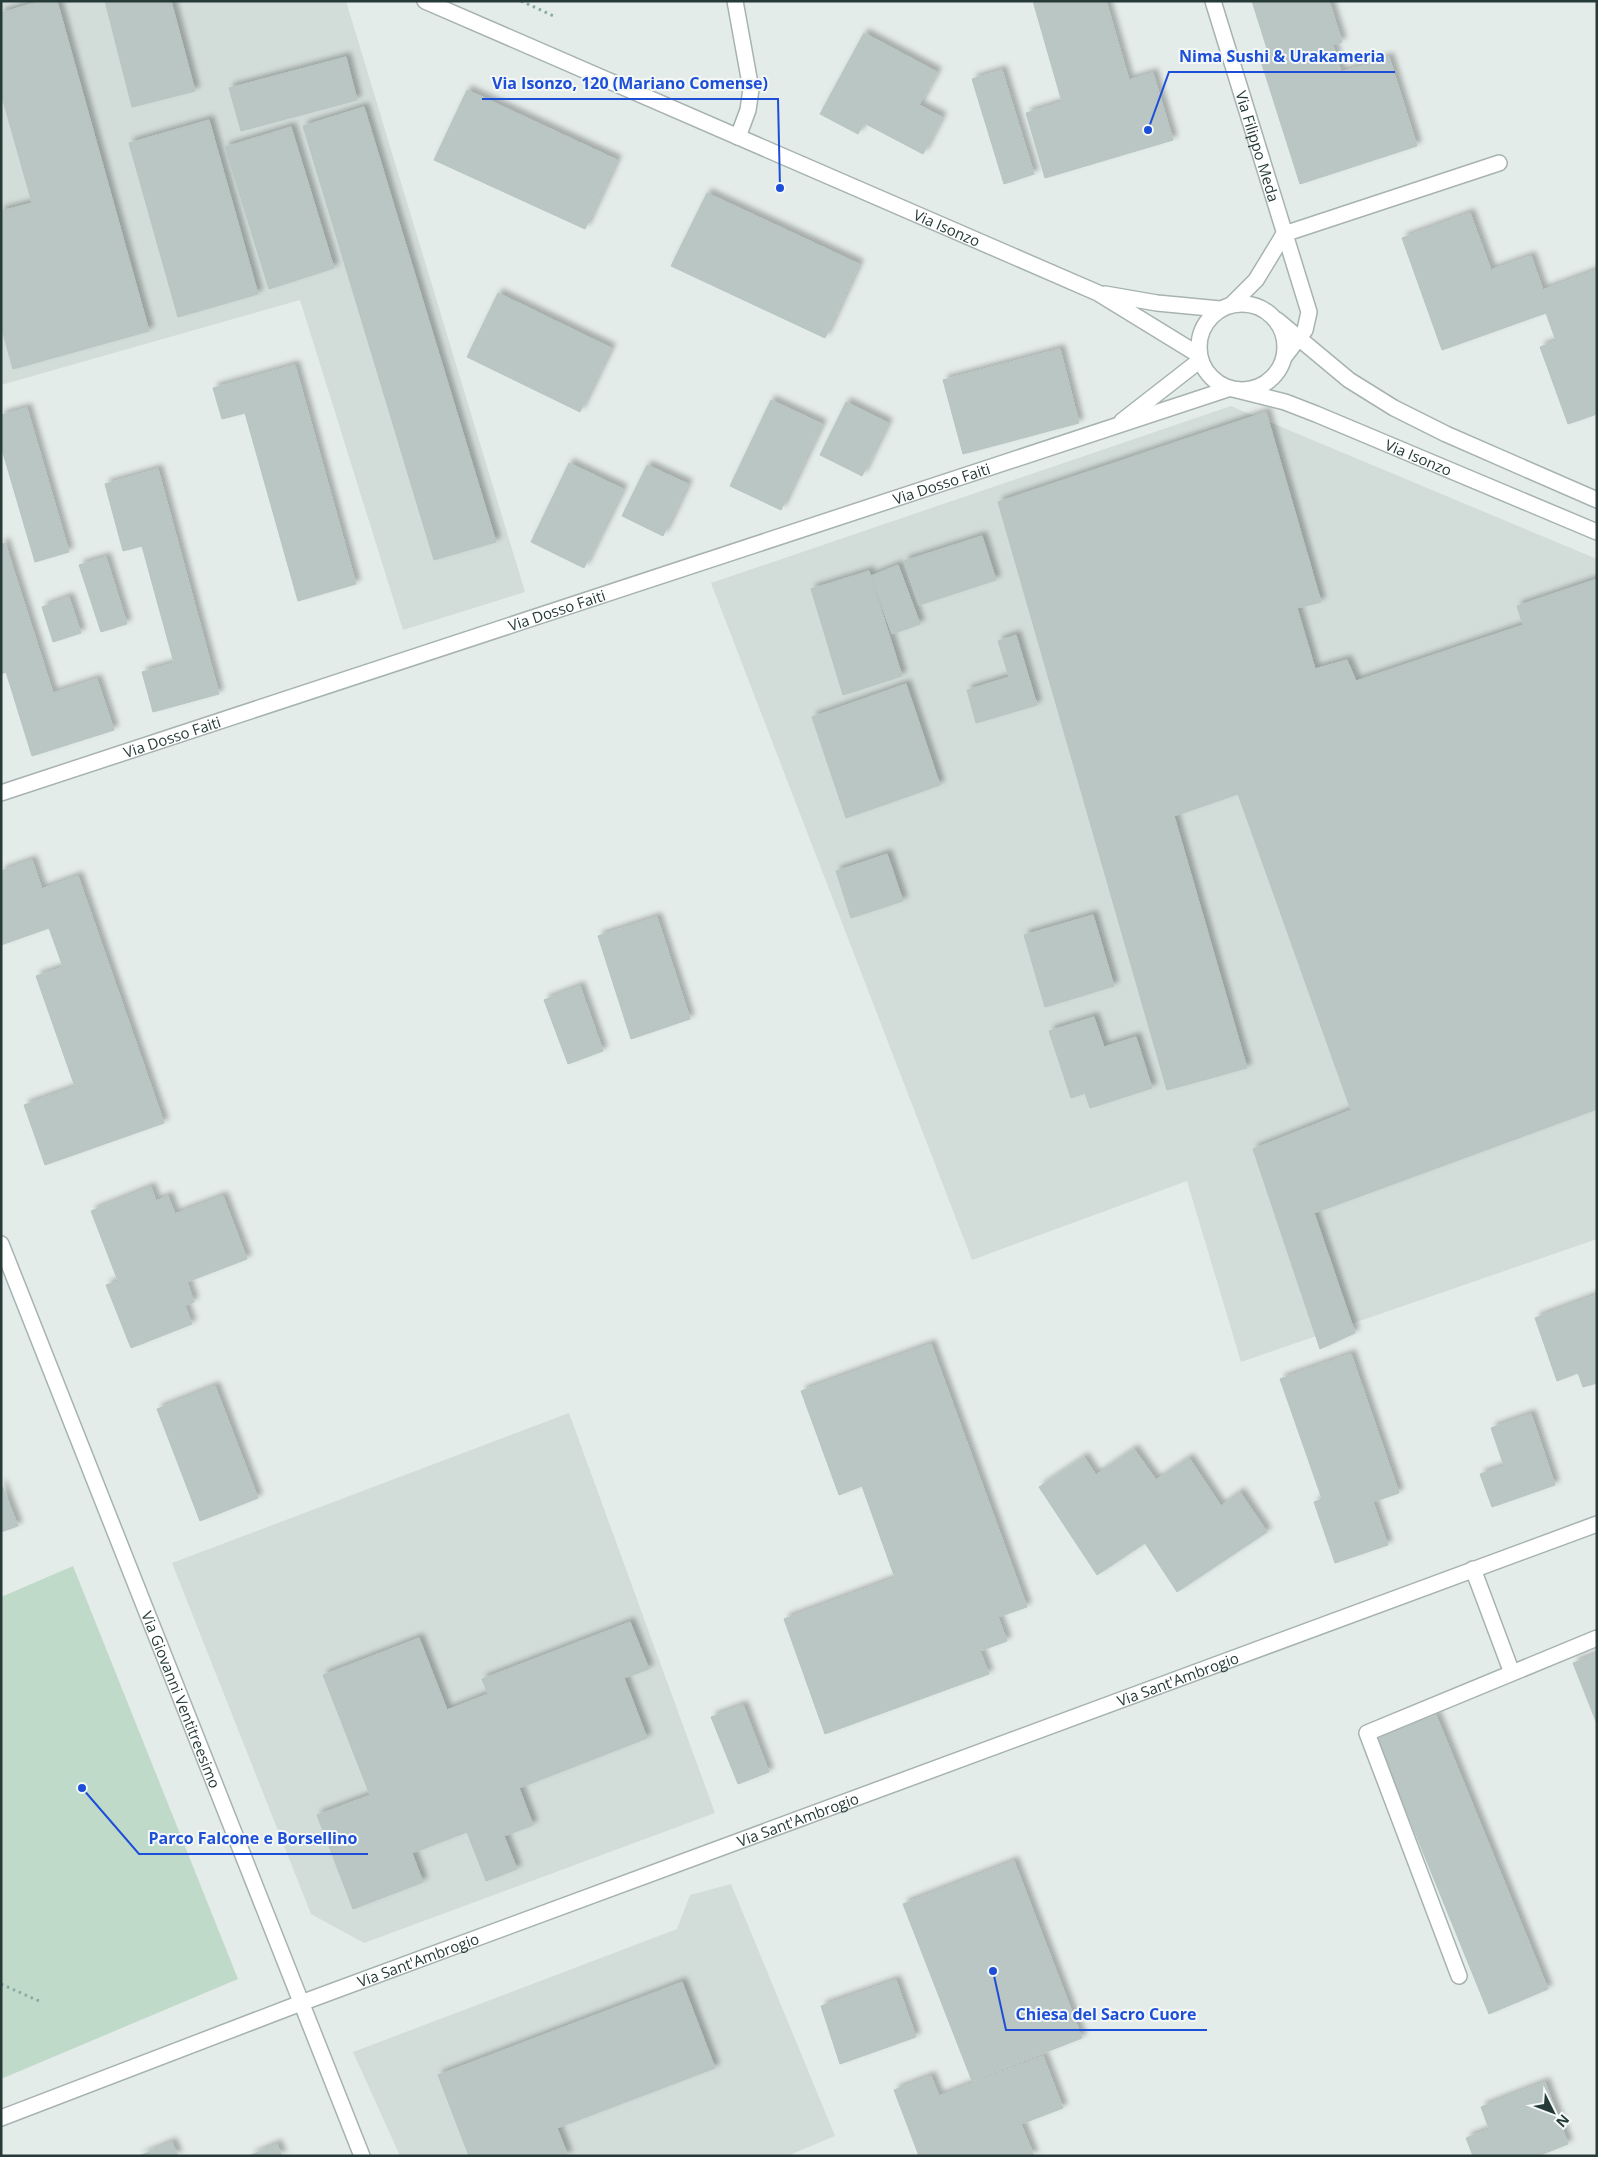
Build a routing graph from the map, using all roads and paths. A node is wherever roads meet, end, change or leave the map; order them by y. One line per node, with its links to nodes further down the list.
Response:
1 (425, 1): 6 (street, Via Isonzo)
2 (521, 1): 5 (path)
3 (735, 1): 6 (street)
4 (1213, 1): 8 (street, Via Filippo Meda)
5 (556, 17)
6 (738, 137): 9 (street, Via Isonzo)
7 (1499, 163): 8 (street)
8 (1284, 234): 10 (street); 12 (street, Via Filippo Meda)
9 (1098, 293): 10 (street, Via Isonzo); 14 (street, Via Isonzo)
10 (1226, 307): 11 (street); 14 (street)
11 (1277, 320): 12 (street, Via Isonzo); 13 (street)
12 (1299, 340): 13 (street, Via Filippo Meda); 17 (street, Via Isonzo)
13 (1285, 356): 15 (street)
14 (1199, 358): 15 (street); 16 (street, Via Dosso Faiti)
15 (1233, 390): 16 (street, Via Dosso Faiti); 18 (street, Via Isonzo)
16 (1113, 428): 19 (street, Via Dosso Faiti)
17 (1597, 500)
18 (1597, 532)
19 (1, 793)
20 (1, 1244): 28 (street, Via Giovanni Ventitreesimo)
21 (1597, 1524): 22 (street, Via Sant'Ambrogio)
22 (1474, 1570): 24 (street); 28 (street, Via Sant'Ambrogio)
23 (1597, 1638): 24 (street)
24 (1512, 1673): 25 (street)
25 (1459, 1976)
26 (1, 1984): 27 (path)
27 (39, 2001)
28 (301, 2003): 29 (street, Via Sant'Ambrogio); 30 (street, Via Giovanni Ventitreesimo)
29 (1, 2118)
30 (362, 2156)

